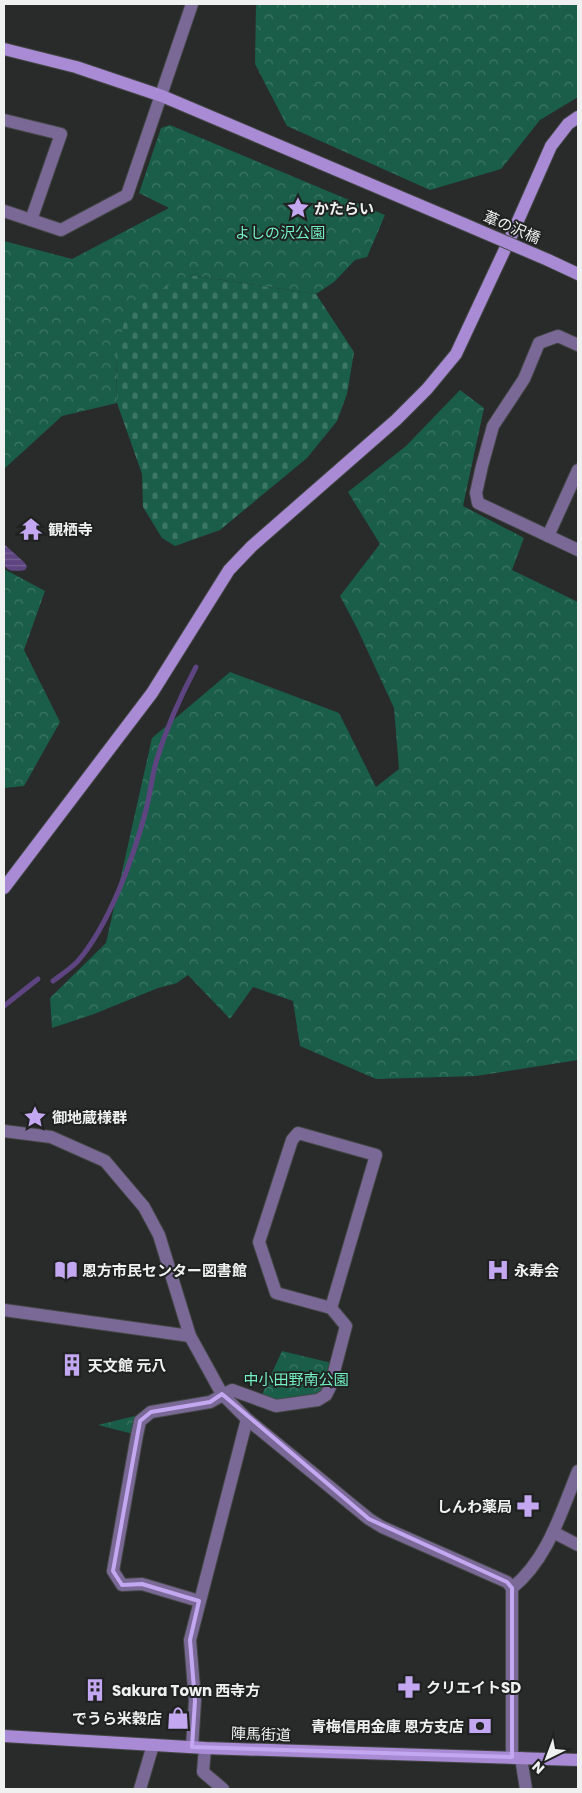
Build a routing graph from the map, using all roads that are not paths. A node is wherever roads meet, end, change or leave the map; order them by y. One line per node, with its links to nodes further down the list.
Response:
1 (192, 4): 3 (street)
2 (4, 49): 3 (street, 葦の沢橋)
3 (162, 96): 7 (street); 8 (street, 葦の沢橋, bridge)
4 (578, 117): 13 (street)
5 (4, 120): 7 (street)
6 (4, 212): 7 (street)
7 (31, 220)
8 (578, 274)
9 (578, 345): 11 (street)
10 (578, 470): 11 (street)
11 (548, 536): 12 (street)
12 (578, 550)
13 (4, 888)
14 (4, 1131): 17 (street)
15 (331, 1308): 15 (street); 18 (street)
16 (4, 1310): 17 (street)
17 (190, 1336): 18 (street)
18 (222, 1394): 19 (street); 24 (street)
19 (246, 1419): 23 (street); 24 (street)
20 (578, 1471): 21 (street)
21 (553, 1532): 22 (street); 23 (street)
22 (578, 1545)
23 (512, 1588): 28 (street)
24 (199, 1601): 27 (street)
25 (4, 1736): 26 (street, 陣馬街道)
26 (152, 1745): 27 (street, 陣馬街道); 30 (street)
27 (198, 1748): 28 (street, 陣馬街道); 31 (street)
28 (516, 1758): 29 (street, 陣馬街道); 32 (street)
29 (578, 1760)
30 (140, 1789)
31 (223, 1789)
32 (526, 1789)

